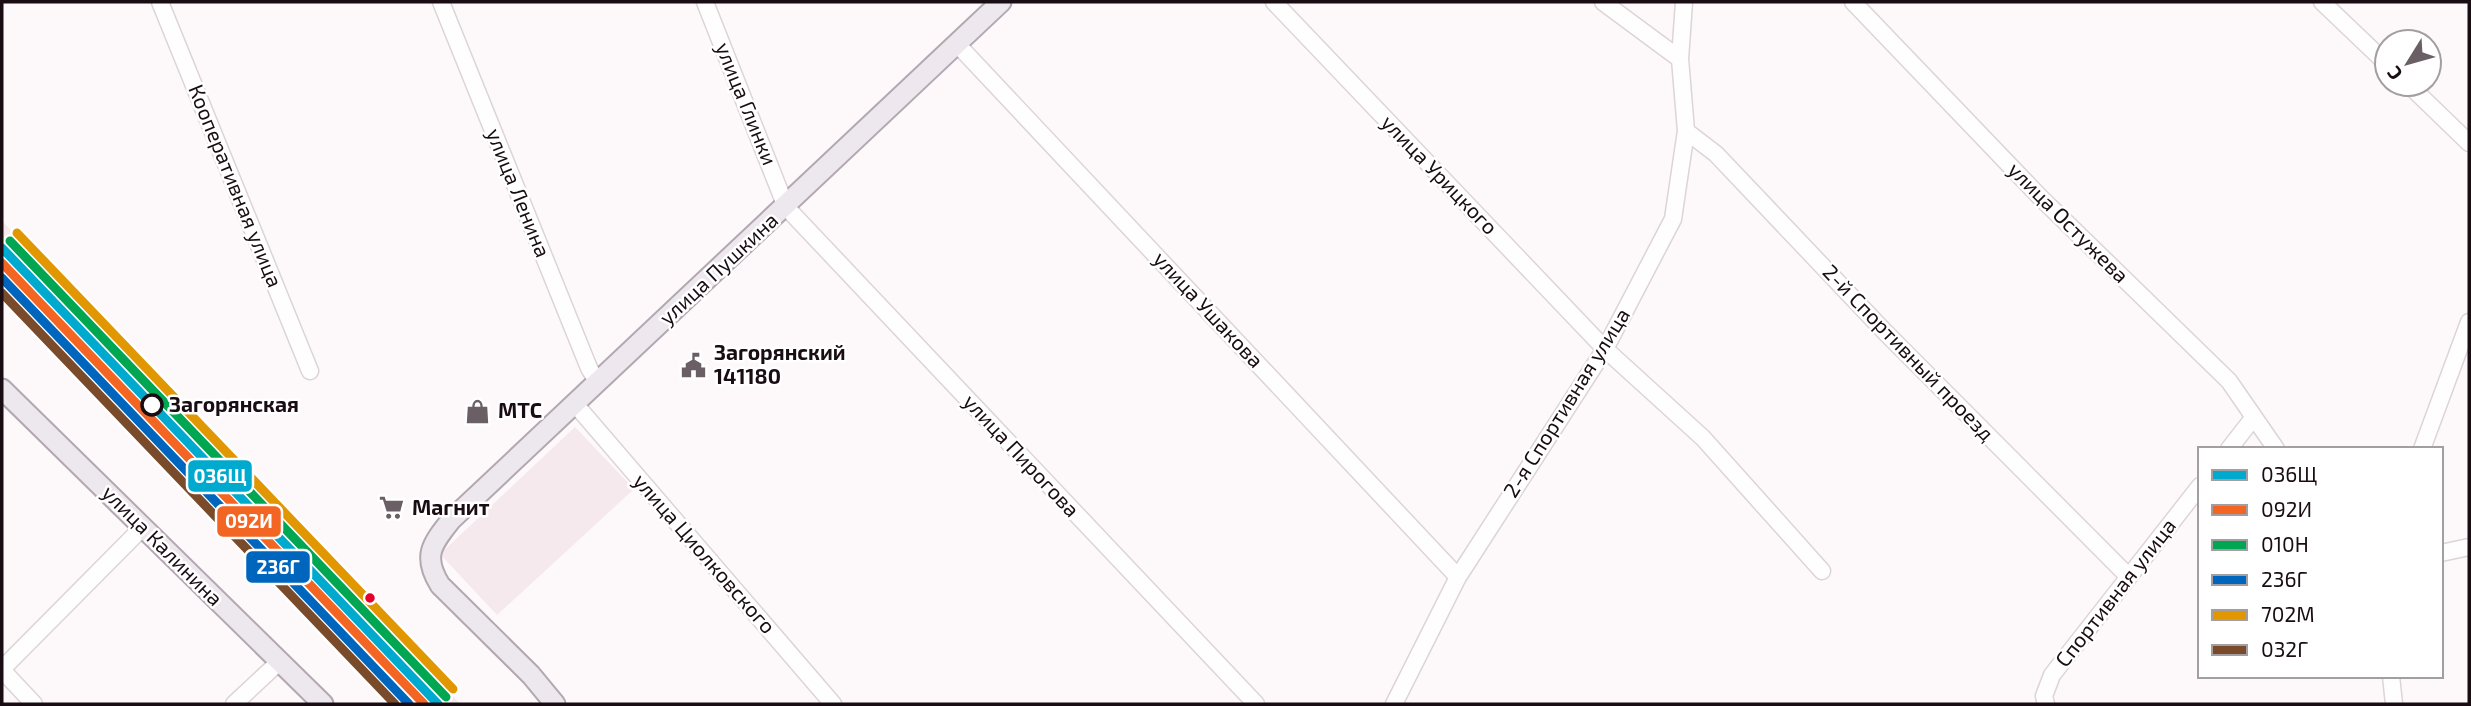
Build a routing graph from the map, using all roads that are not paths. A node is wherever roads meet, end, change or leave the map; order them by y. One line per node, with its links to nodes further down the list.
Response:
1 (160, 2): 19 (street, Кооперативная улица)
2 (441, 2): 20 (street, улица Ленина)
3 (705, 2): 16 (street, улица Глинки)
4 (1274, 2): 18 (street, улица Урицкого)
5 (1603, 2): 12 (street)
6 (1684, 2): 12 (street, 2-я Спортивная улица)
7 (1853, 2): 23 (street, улица Остужева)
8 (2322, 2): 11 (street)
9 (992, 5): 10 (main road, улица Пушкина)
10 (957, 44): 16 (main road, улица Пушкина); 33 (street, улица Ушакова)
11 (2373, 51)
12 (1680, 59): 14 (street, 2-я Спортивная улица)
13 (2422, 98): 15 (street)
14 (1686, 131): 18 (street, 2-я Спортивная улица); 32 (street, 2-й Спортивный проезд)
15 (2469, 143)
16 (786, 206): 20 (main road, улица Пушкина); 42 (street, улица Пирогова)
17 (2469, 322): 26 (street)
18 (1605, 349): 31 (street, улица Урицкого); 33 (street, 2-я Спортивная улица)
19 (310, 371)
20 (598, 383): 22 (main road, улица Пушкина)
21 (2, 389): 28 (main road, улица Калинина)
22 (575, 404): 40 (main road, улица Пушкина); 41 (street, улица Циолковского)
23 (2254, 417): 24 (street); 25 (street, улица Остужева)
24 (2231, 447)
25 (2275, 447)
26 (2423, 447)
27 (2198, 488): 32 (street, Спортивная улица)
28 (142, 527): 34 (main road, улица Калинина); 35 (street)
29 (2469, 547): 30 (street)
30 (2443, 553)
31 (1822, 571)
32 (2128, 576): 44 (street, Спортивная улица)
33 (1458, 577): 43 (street, 2-я Спортивная улица)
34 (279, 662): 38 (street); 39 (main road, улица Калинина)
35 (2, 670): 37 (street)
36 (2391, 678): 45 (street)
37 (34, 704)
38 (234, 704)
39 (323, 704)
40 (555, 704)
41 (833, 704)
42 (1256, 704)
43 (1394, 704)
44 (2046, 704)
45 (2394, 704)

